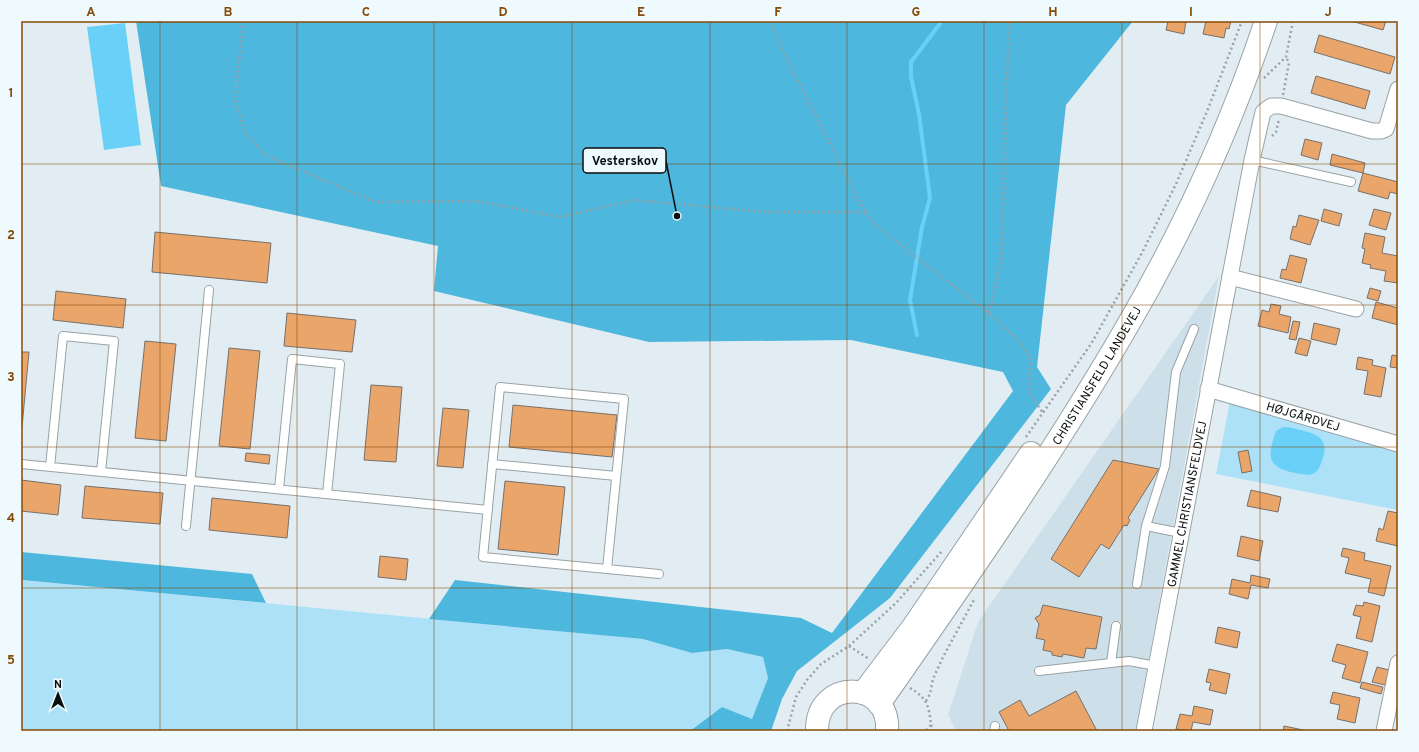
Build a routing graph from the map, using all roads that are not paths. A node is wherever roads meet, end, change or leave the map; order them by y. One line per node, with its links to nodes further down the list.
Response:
1 (1253, 21): 32 (main road, CHRISTIANSFELD LANDEVEJ)
2 (1266, 21): 32 (main road, CHRISTIANSFELD LANDEVEJ)
3 (1397, 95): 4 (street, GAMMEL CHRISTIANSFELDVEJ)
4 (1252, 160): 5 (lane); 6 (street, GAMMEL CHRISTIANSFELDVEJ)
5 (1351, 182)
6 (1230, 277): 8 (street); 10 (street, GAMMEL CHRISTIANSFELDVEJ)
7 (209, 290): 17 (lane)
8 (1356, 309)
9 (1194, 329): 22 (lane)
10 (1208, 389): 11 (street, HØJGÅRDVEJ); 23 (street, GAMMEL CHRISTIANSFELDVEJ)
11 (1398, 444)
12 (21, 464): 14 (lane)
13 (492, 464): 16 (lane); 16 (lane); 20 (lane)
14 (50, 467): 15 (lane); 15 (lane)
15 (101, 472): 17 (lane)
16 (616, 476): 24 (lane)
17 (190, 480): 18 (lane); 21 (lane)
18 (279, 489): 19 (lane); 19 (lane)
19 (327, 494): 20 (lane)
20 (488, 510): 24 (lane)
21 (186, 526)
22 (1146, 526): 23 (lane); 26 (lane)
23 (1181, 533): 30 (street, GAMMEL CHRISTIANSFELDVEJ)
24 (607, 569): 25 (lane)
25 (659, 574)
26 (1136, 584)
27 (1116, 626): 28 (lane)
28 (1111, 663): 30 (lane); 31 (lane)
29 (1398, 663): 36 (street)
30 (1156, 666): 35 (street, GAMMEL CHRISTIANSFELDVEJ)
31 (1038, 672)
32 (871, 699): 33 (main road); 34 (main road)
33 (817, 731)
34 (887, 731)
35 (1144, 731)
36 (1384, 731)

